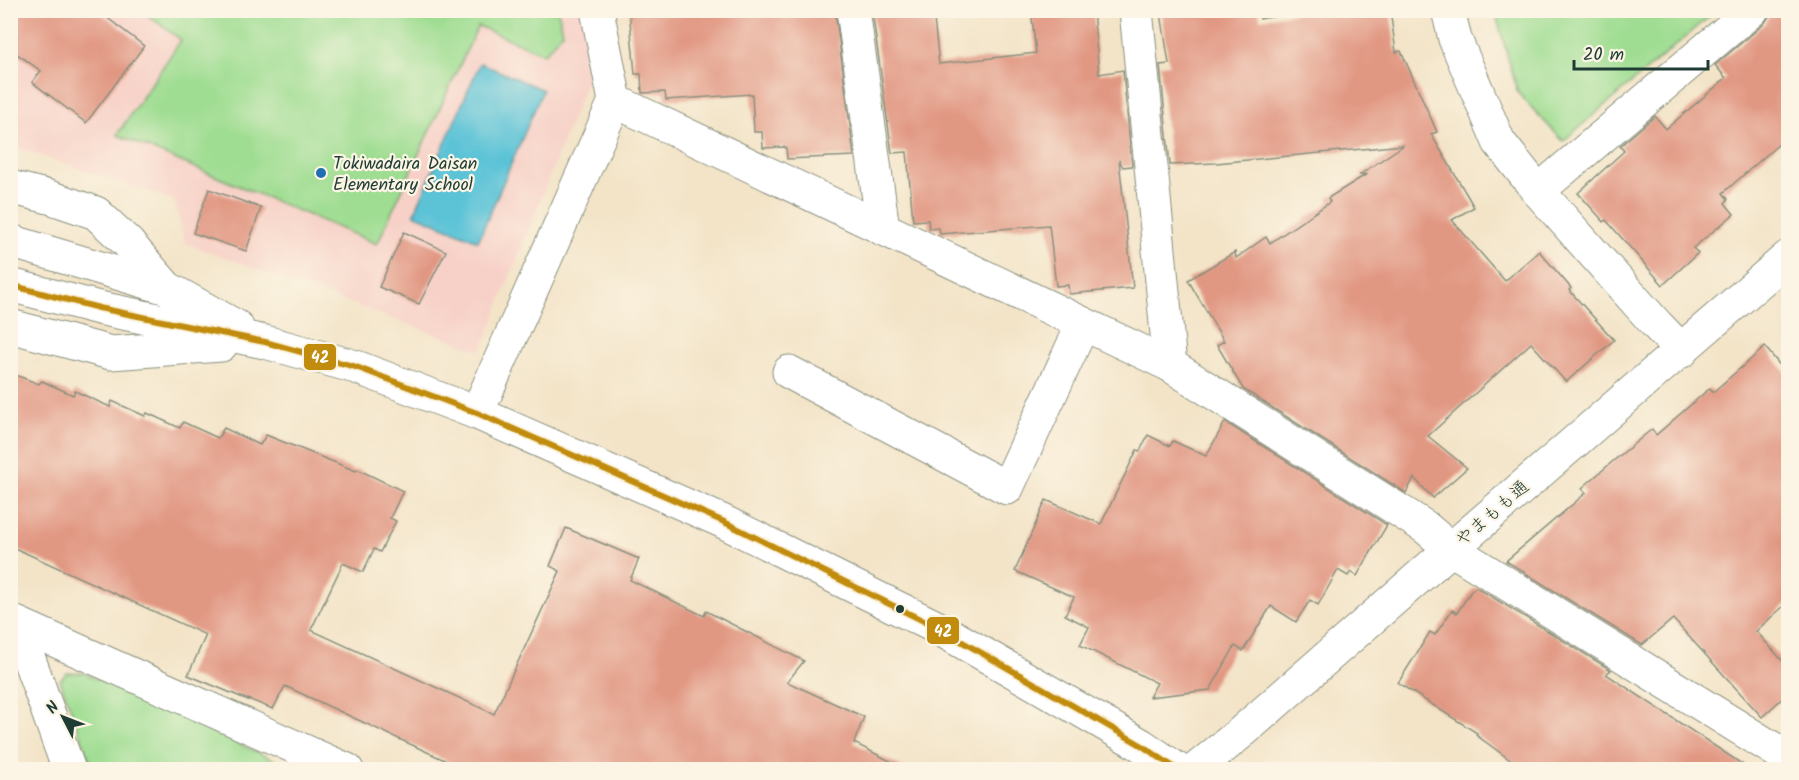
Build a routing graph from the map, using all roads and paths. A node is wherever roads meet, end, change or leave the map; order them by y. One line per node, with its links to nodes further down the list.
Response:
1 (597, 10): 6 (street)
2 (853, 10): 9 (street)
3 (1136, 10): 18 (street)
4 (1448, 10): 8 (street)
5 (1752, 10): 8 (street)
6 (615, 101): 9 (street); 20 (street)
7 (10, 187): 13 (street)
8 (1538, 192): 17 (street)
9 (883, 229): 14 (street)
10 (10, 241): 13 (street)
11 (1788, 257): 17 (street, やまもも通)
12 (10, 285): 16 (street)
13 (167, 288): 16 (street)
14 (1083, 324): 18 (street); 19 (street)
15 (10, 326): 16 (street)
16 (265, 342): 20 (street)
17 (1682, 351): 21 (street, やまもも通)
18 (1170, 365): 21 (street)
19 (789, 372)
20 (477, 413): 26 (street)
21 (1451, 549): 23 (street); 27 (street, やまもも通)
22 (13, 615): 24 (street); 25 (street)
23 (1784, 749)
24 (69, 770)
25 (347, 770)
26 (1178, 770)
27 (1195, 770)

